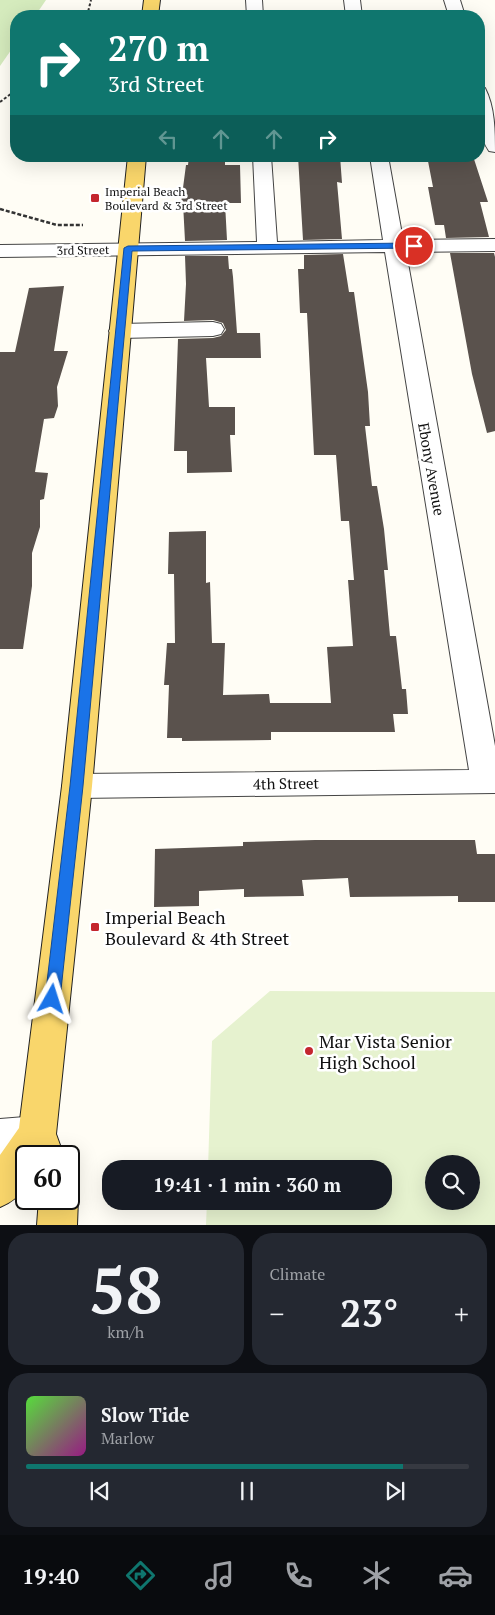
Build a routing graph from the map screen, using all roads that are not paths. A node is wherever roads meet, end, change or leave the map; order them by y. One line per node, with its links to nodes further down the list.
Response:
1 (485, 113): 2 (street)
2 (495, 147)
3 (136, 162): 9 (main road)
4 (262, 162): 8 (street)
5 (380, 162): 7 (street, Ebony Avenue)
6 (495, 245): 7 (street, 3rd Street)
7 (394, 246): 8 (street, 3rd Street); 13 (street, Ebony Avenue)
8 (267, 247): 9 (street, 3rd Street)
9 (128, 248): 10 (street, 3rd Street); 12 (main road)
10 (0, 251)
11 (213, 328): 12 (street)
12 (120, 331): 14 (main road)
13 (491, 781): 14 (street, 4th Street)
14 (77, 786): 16 (main road)
15 (0, 1137): 16 (street)
16 (41, 1145)
17 (15, 1172): 18 (main road)
18 (0, 1188)
19 (58, 1210): 20 (main road)
20 (57, 1225)

